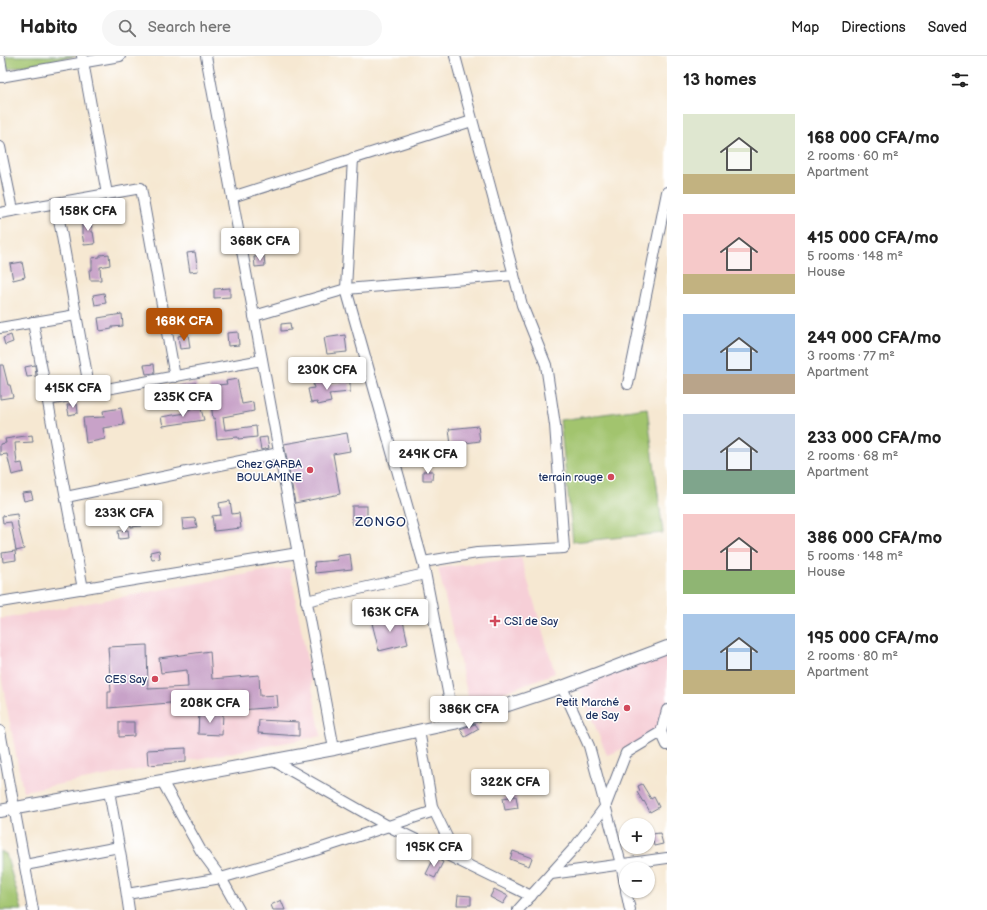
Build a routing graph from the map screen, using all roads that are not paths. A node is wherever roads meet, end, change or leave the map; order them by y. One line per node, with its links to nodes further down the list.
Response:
1 (120, 56): 5 (street)
2 (206, 56): 12 (street)
3 (455, 56): 7 (street)
4 (0, 59): 6 (street)
5 (82, 59): 6 (street); 11 (street)
6 (2, 77)
7 (472, 120): 9 (street); 16 (street)
8 (0, 147): 14 (street)
9 (353, 158): 12 (street); 17 (street)
10 (667, 192): 24 (street)
11 (107, 194): 13 (street); 23 (street)
12 (232, 197): 19 (street)
13 (56, 203): 14 (street); 18 (street)
14 (13, 210): 15 (street)
15 (0, 213)
16 (514, 275): 17 (street); 30 (street)
17 (346, 289): 19 (street); 30 (street)
18 (76, 315): 20 (street); 25 (street)
19 (254, 316): 22 (street)
20 (33, 322): 21 (street); 26 (street)
21 (0, 328)
22 (262, 360): 23 (street); 27 (street)
23 (175, 377): 25 (street)
24 (628, 384)
25 (90, 392): 26 (street)
26 (48, 400): 28 (street)
27 (279, 453): 28 (street); 29 (street)
28 (66, 497): 32 (street)
29 (298, 553): 32 (street); 33 (street)
30 (423, 562): 31 (street)
31 (425, 574): 33 (street); 38 (street)
32 (83, 589): 34 (street)
33 (306, 601): 43 (street)
34 (0, 602)
35 (667, 646): 36 (street)
36 (562, 687): 38 (street); 47 (street)
37 (667, 710): 41 (street)
38 (454, 723): 39 (street)
39 (419, 730): 43 (street); 50 (street)
40 (0, 731): 48 (street)
41 (661, 732): 42 (street); 47 (street)
42 (667, 745)
43 (334, 749): 44 (street)
44 (272, 760): 45 (street); 51 (street)
45 (162, 781): 46 (street); 60 (street)
46 (109, 790): 48 (street); 52 (street)
47 (605, 807): 55 (street); 59 (street)
48 (14, 808): 49 (street); 58 (street)
49 (0, 811)
50 (434, 811): 51 (street); 54 (street)
51 (388, 826): 54 (street); 60 (street)
52 (119, 847): 58 (street); 61 (street)
53 (667, 858): 56 (street)
54 (458, 860): 62 (street)
55 (620, 862)
56 (636, 862)
57 (619, 864): 59 (street)
58 (25, 865): 64 (street)
59 (551, 874): 62 (street)
60 (221, 878): 61 (street); 66 (street)
61 (127, 894): 65 (street)
62 (531, 896): 67 (street)
63 (628, 898): 68 (street)
64 (33, 910)
65 (129, 910)
66 (239, 910)
67 (518, 910)
68 (630, 910)

